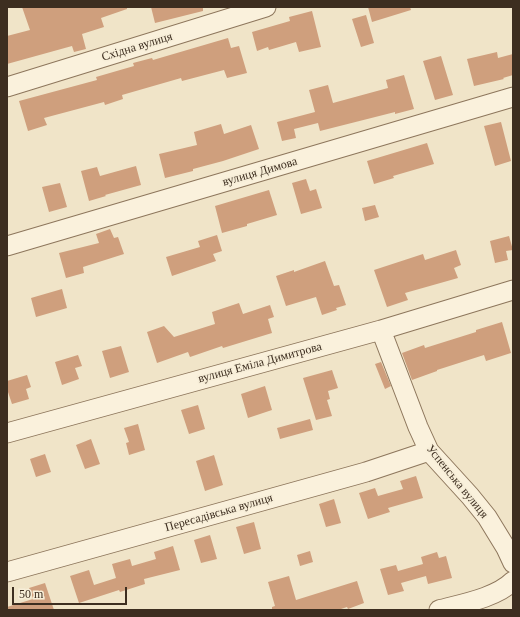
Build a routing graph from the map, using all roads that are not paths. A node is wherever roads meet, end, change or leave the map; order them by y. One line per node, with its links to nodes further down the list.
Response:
1 (266, 7): 2 (street, Східна вулиця)
2 (7, 87)
3 (513, 97): 4 (street, вулиця Димова)
4 (7, 246)
5 (513, 290): 6 (street, вулиця Еміла Димитрова)
6 (381, 330): 7 (street, вулиця Еміла Димитрова); 8 (street, Успенська вулиця)
7 (7, 433)
8 (429, 451): 9 (street, Успенська вулиця); 10 (street, Пересадівська вулиця)
9 (513, 563)
10 (7, 572)
11 (513, 581): 12 (street)
12 (439, 610)

